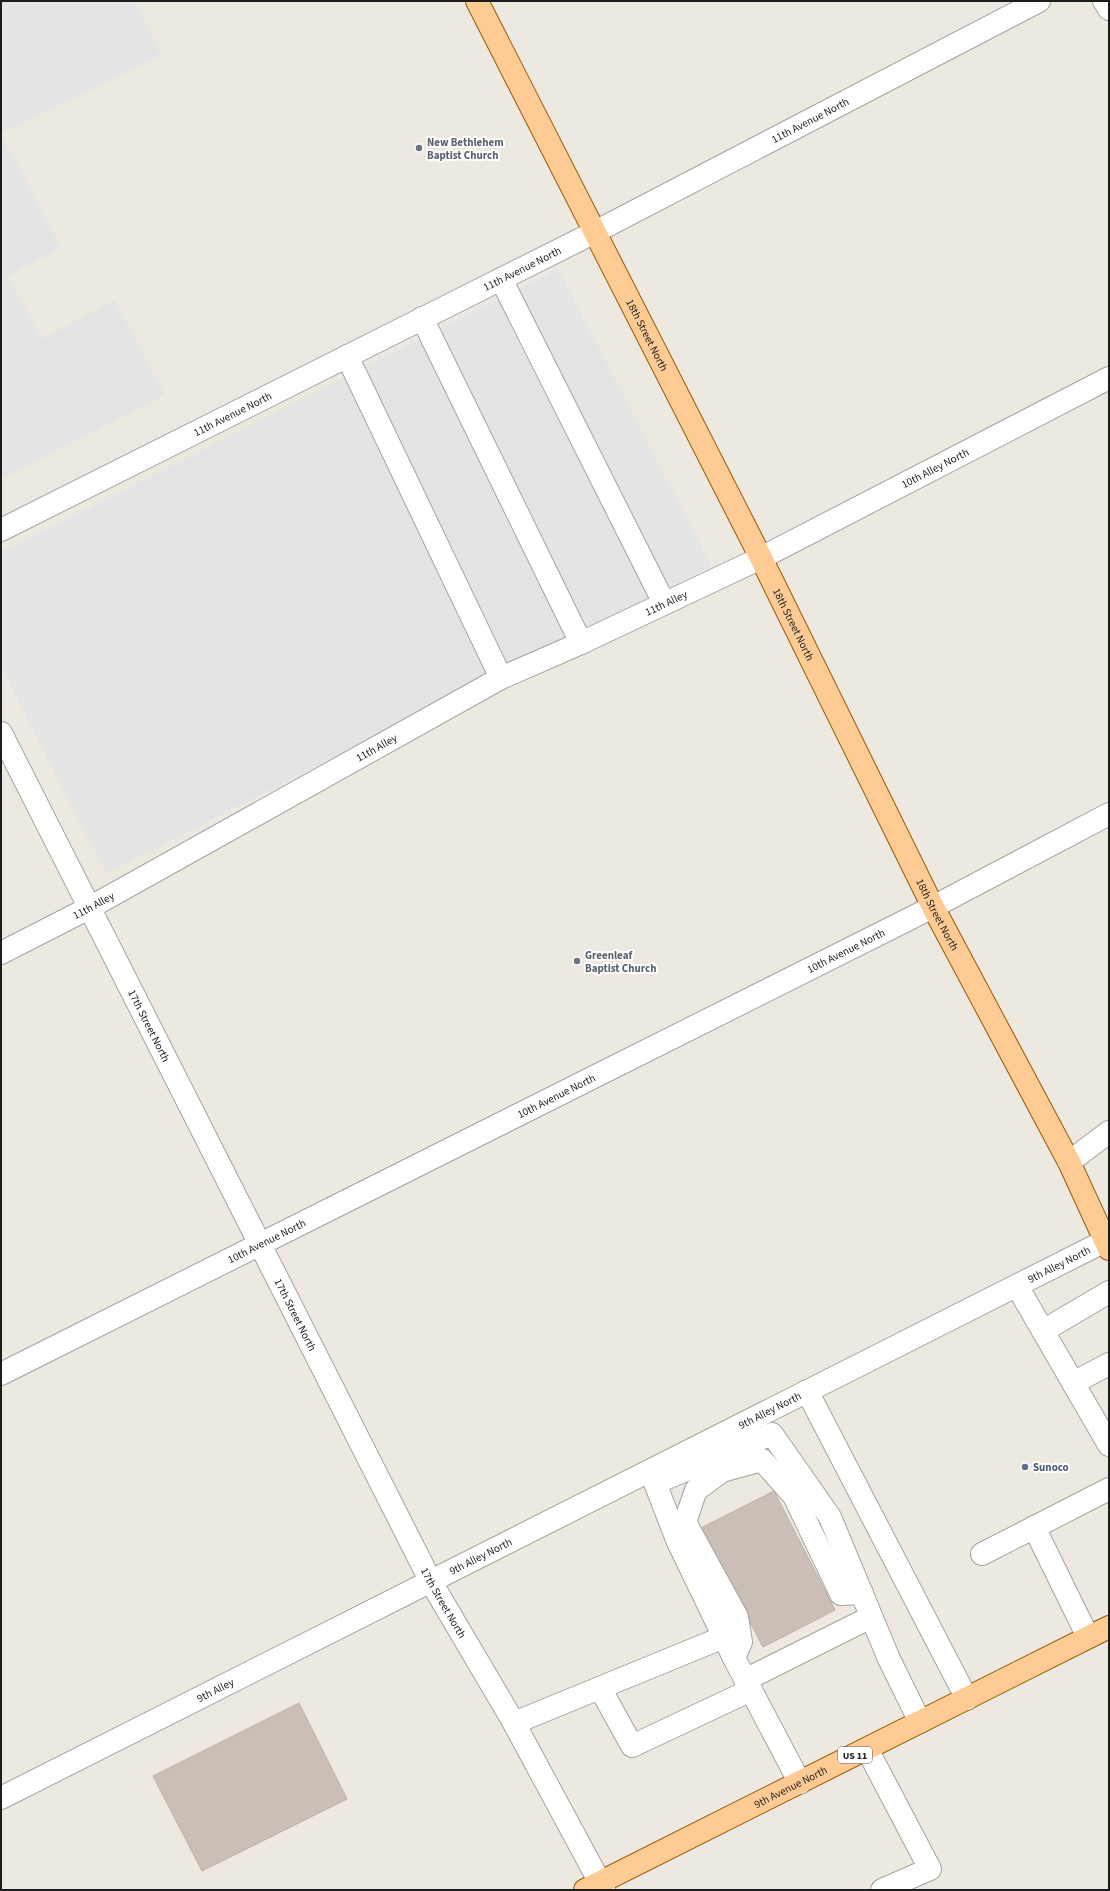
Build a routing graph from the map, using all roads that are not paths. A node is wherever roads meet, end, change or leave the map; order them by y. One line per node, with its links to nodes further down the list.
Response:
1 (477, 1): 5 (main road, 18th Street North)
2 (1039, 1): 5 (street, 11th Avenue North)
3 (1104, 1): 4 (street)
4 (1109, 9)
5 (595, 232): 6 (street, 11th Avenue North); 11 (main road, 18th Street North)
6 (501, 279): 7 (street, 11th Avenue North); 12 (street)
7 (422, 318): 8 (street, 11th Avenue North); 13 (street)
8 (347, 356): 10 (street, 11th Avenue North); 14 (street)
9 (1109, 378): 11 (street, 10th Alley North)
10 (1, 530)
11 (761, 558): 12 (street, 11th Alley); 17 (main road, 18th Street North)
12 (664, 603): 13 (street, 11th Alley)
13 (581, 643): 14 (street, 11th Alley)
14 (501, 678): 18 (street, 11th Alley)
15 (1, 733): 18 (street, 17th Street North)
16 (1109, 814): 17 (street, 10th Avenue North)
17 (933, 907): 21 (main road, 18th Street North); 23 (street, 10th Avenue North)
18 (89, 908): 19 (street, 11th Alley); 23 (street, 17th Street North)
19 (1, 953)
20 (1109, 1132): 21 (street)
21 (1069, 1162): 22 (main road, 18th Street North)
22 (1108, 1243): 24 (street, 9th Alley North)
23 (260, 1245): 28 (street, 10th Avenue North); 35 (street, 17th Street North)
24 (1017, 1286): 26 (street); 30 (street, 9th Alley North)
25 (1109, 1292): 26 (street)
26 (1044, 1331): 29 (street)
27 (1109, 1364): 29 (street)
28 (1, 1374)
29 (1073, 1383): 31 (street)
30 (807, 1391): 35 (street, 9th Alley North); 44 (street)
31 (1109, 1445)
32 (1109, 1489): 33 (street)
33 (1034, 1527): 34 (street); 40 (street)
34 (982, 1554)
35 (431, 1582): 46 (street, 17th Street North); 49 (street, 9th Alley)
36 (862, 1594): 37 (street); 39 (street); 41 (street)
37 (871, 1617): 42 (street); 45 (street)
38 (1109, 1627): 40 (main road, 9th Avenue North / US 11)
39 (724, 1637): 41 (street); 43 (street)
40 (1088, 1637): 44 (main road, 9th Avenue North / US 11)
41 (734, 1658): 42 (street)
42 (748, 1685): 43 (street); 48 (street)
43 (600, 1688): 46 (street)
44 (967, 1699): 45 (main road, 9th Avenue North / US 11)
45 (920, 1722): 47 (main road, 9th Avenue North / US 11)
46 (514, 1723): 50 (street, 17th Street North)
47 (867, 1749): 48 (main road, 9th Avenue North / US 11); 51 (street)
48 (800, 1783): 50 (main road, 9th Avenue North / US 11)
49 (1, 1798)
50 (594, 1888)
51 (882, 1890)

